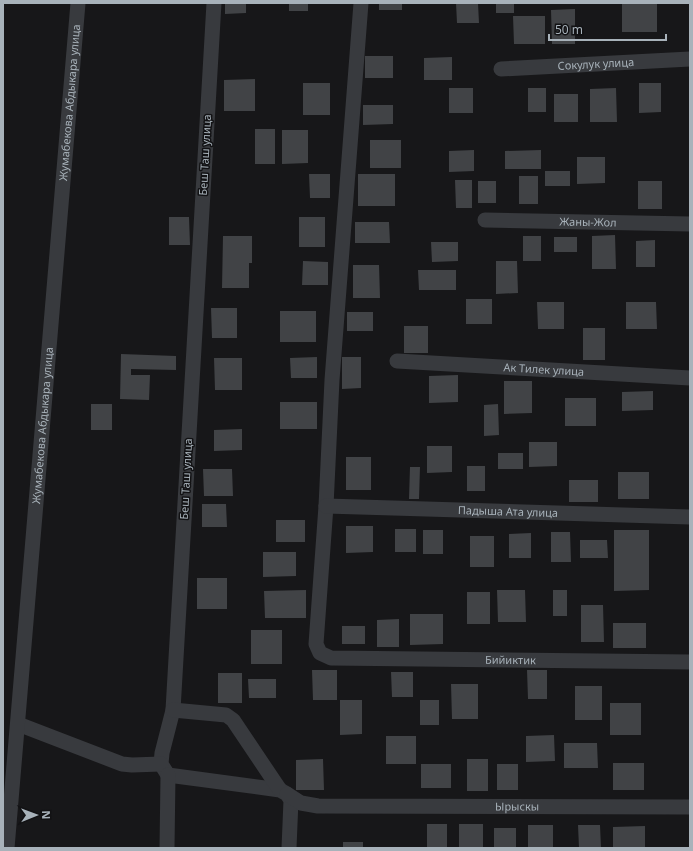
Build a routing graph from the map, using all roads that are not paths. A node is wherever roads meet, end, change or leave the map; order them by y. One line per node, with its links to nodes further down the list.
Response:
1 (78, 3): 14 (street, Жумабекова Абдыкара улица)
2 (214, 3): 13 (street, Беш Таш улица)
3 (361, 3): 10 (street)
4 (690, 59): 5 (street, Сокулук улица)
5 (501, 69)
6 (485, 220): 7 (street, Жаны-Жол)
7 (690, 224)
8 (397, 361): 9 (street, Ак Тилек улица)
9 (690, 378)
10 (326, 506): 11 (street, Падыша Ата улица); 12 (street, Бийиктик)
11 (690, 517)
12 (690, 662)
13 (173, 710): 15 (street, Беш Таш улица); 16 (street)
14 (18, 724): 15 (street); 18 (street, Жумабекова Абдыкара улица)
15 (165, 769): 16 (street); 19 (street, Беш Таш улица)
16 (284, 792): 17 (street, Ырыскы); 20 (street)
17 (690, 807)
18 (7, 848)
19 (167, 848)
20 (289, 848)

